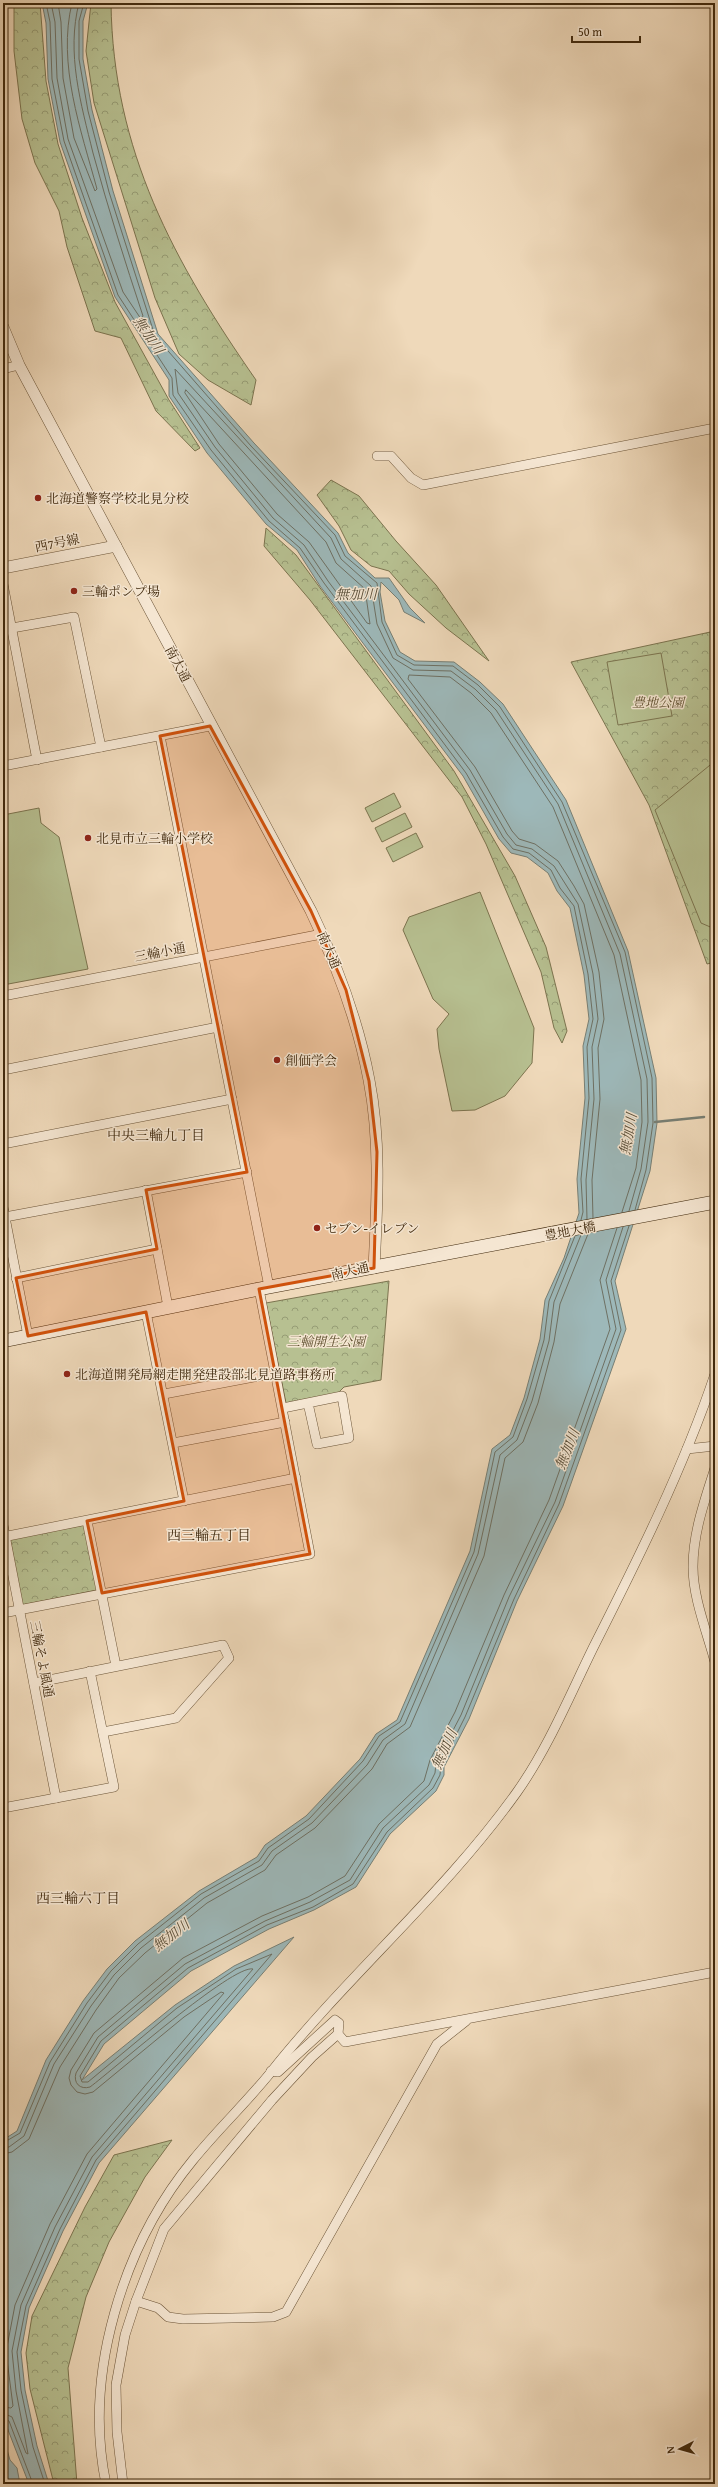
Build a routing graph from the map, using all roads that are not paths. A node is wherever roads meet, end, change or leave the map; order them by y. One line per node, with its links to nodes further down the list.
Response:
1 (3, 327): 2 (street, 南大通)
2 (19, 366): 3 (street); 6 (street, 南大通)
3 (3, 369)
4 (715, 428): 5 (street)
5 (377, 456)
6 (116, 546): 7 (street, 西7号線); 10 (street, 南大通)
7 (3, 568)
8 (3, 584): 9 (street)
9 (12, 628): 12 (street); 13 (street)
10 (210, 726): 11 (street); 15 (street, 南大通)
11 (160, 736): 12 (street); 16 (street)
12 (101, 747): 13 (street)
13 (37, 760): 14 (street)
14 (3, 766)
15 (322, 934): 16 (street, 三輪小通); 28 (street, 南大通)
16 (203, 956): 17 (street, 三輪小通); 18 (street)
17 (3, 996)
18 (218, 1027): 19 (street); 20 (street)
19 (3, 1070)
20 (232, 1099): 21 (street); 22 (street)
21 (3, 1144)
22 (247, 1172): 23 (street); 30 (street)
23 (146, 1190): 26 (street); 27 (street)
24 (715, 1202): 28 (main road, 豊地大橋)
25 (3, 1207): 26 (street)
26 (5, 1217): 29 (street)
27 (157, 1249): 29 (street); 31 (street)
28 (374, 1268): 30 (main road, 南大通)
29 (16, 1278): 33 (street)
30 (264, 1288): 31 (main road, 南大通); 35 (street)
31 (168, 1308): 32 (main road, 南大通)
32 (146, 1312): 33 (main road, 南大通); 37 (street)
33 (28, 1336): 34 (main road, 南大通)
34 (3, 1341)
35 (276, 1373): 37 (street); 39 (street)
36 (715, 1374): 43 (street)
37 (164, 1394): 41 (street)
38 (308, 1403): 38 (street); 39 (street)
39 (283, 1408): 40 (street)
40 (285, 1422): 41 (street); 45 (street)
41 (173, 1443): 46 (street)
42 (715, 1446): 43 (street)
43 (687, 1449): 63 (street)
44 (715, 1468): 53 (street)
45 (296, 1478): 46 (street); 50 (street)
46 (184, 1501): 47 (street)
47 (87, 1520): 49 (street); 50 (street)
48 (3, 1525): 49 (street, 三輪そよ風通)
49 (4, 1537): 51 (street, 三輪そよ風通)
50 (102, 1593): 51 (street); 54 (street)
51 (19, 1610): 52 (street); 56 (street, 三輪そよ風通)
52 (3, 1613)
53 (715, 1662)
54 (116, 1666): 55 (street); 57 (street)
55 (90, 1671): 56 (street); 57 (street)
56 (34, 1683): 58 (street, 三輪そよ風通)
57 (103, 1732): 58 (street)
58 (56, 1798): 59 (street)
59 (3, 1808)
60 (715, 1972): 61 (street)
61 (466, 2021): 62 (street); 64 (street)
62 (338, 2034): 63 (street); 64 (street)
63 (271, 2071): 65 (street)
64 (136, 2300): 66 (street)
65 (106, 2484)
66 (123, 2484)

